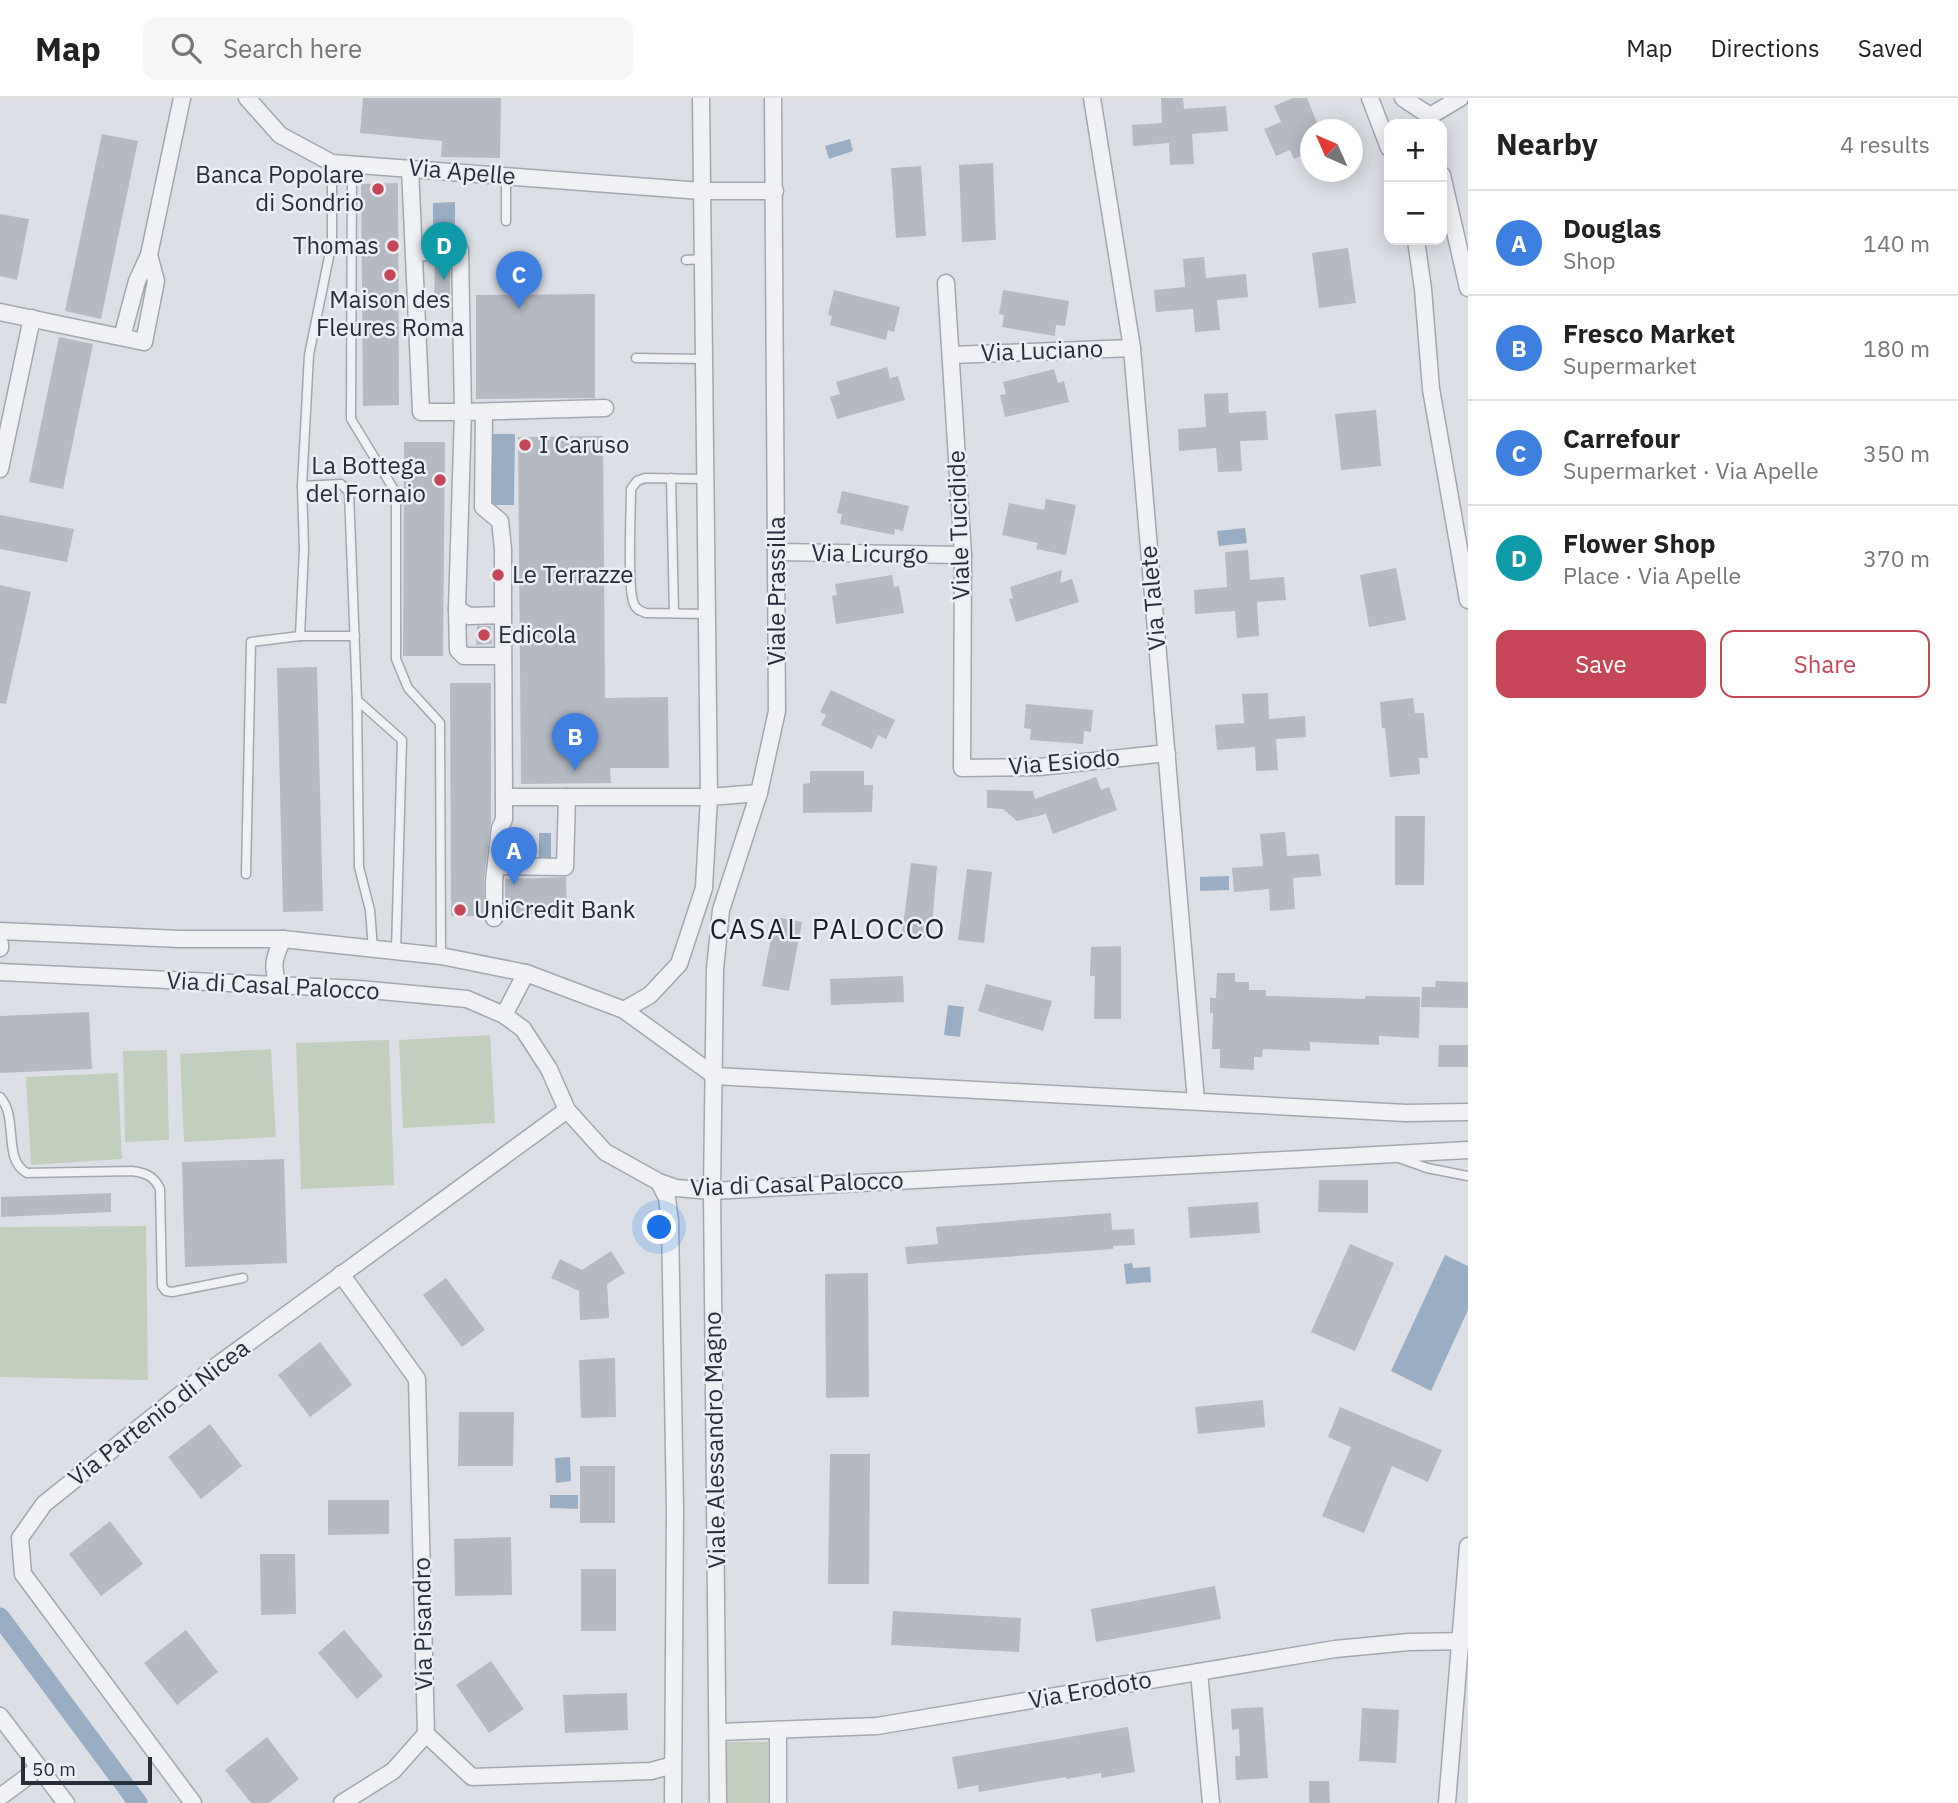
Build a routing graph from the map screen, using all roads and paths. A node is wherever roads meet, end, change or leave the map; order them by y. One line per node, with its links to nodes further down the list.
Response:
1 (181, 98): 24 (street)
2 (247, 98): 14 (street, Via Apelle)
3 (701, 98): 19 (street)
4 (773, 98): 20 (street, Viale Prassilla)
5 (1092, 98): 30 (street, Via Talete)
6 (1370, 98): 13 (street)
7 (1403, 98): 10 (street)
8 (1423, 98): 11 (street)
9 (1460, 98): 12 (street)
10 (1429, 119)
11 (1430, 119)
12 (1431, 119)
13 (1384, 135)
14 (332, 163): 15 (street, Via Apelle); 40 (lane)
15 (352, 164): 16 (street, Via Apelle); 65 (lane)
16 (410, 168): 17 (street, Via Apelle); 23 (street)
17 (506, 176): 19 (street, Via Apelle); 21 (lane)
18 (1444, 182): 26 (street)
19 (701, 191): 20 (street, Via Apelle); 33 (street)
20 (775, 191): 41 (street, Viale Prassilla)
21 (506, 221)
22 (1417, 245): 43 (street)
23 (414, 253): 35 (street); 35 (street)
24 (149, 255): 29 (street); 29 (street)
25 (946, 283): 31 (street, Viale Tucidide)
26 (1468, 288)
27 (0, 312): 28 (street)
28 (32, 318): 29 (street); 37 (street)
29 (122, 337)
30 (1132, 348): 31 (street, Via Luciano); 52 (street, Via Talete)
31 (951, 355): 42 (street, Viale Tucidide)
32 (636, 358): 33 (lane)
33 (703, 359): 39 (street)
34 (605, 408): 36 (street)
35 (463, 412): 36 (street); 44 (street)
36 (484, 412): 47 (street)
37 (0, 469)
38 (671, 478): 39 (lane); 45 (lane); 45 (lane)
39 (705, 479): 46 (street)
40 (302, 486): 48 (lane); 49 (lane)
41 (777, 552): 42 (street, Via Licurgo); 54 (street, Viale Prassilla)
42 (963, 555): 53 (street, Viale Tucidide)
43 (1468, 600)
44 (457, 609): 47 (street); 50 (street)
45 (674, 613): 46 (lane)
46 (706, 614): 57 (street)
47 (503, 615): 50 (street)
48 (300, 636): 49 (lane); 59 (lane)
49 (355, 636): 51 (lane)
50 (503, 656): 55 (street)
51 (357, 701): 63 (lane); 64 (lane)
52 (1167, 753): 53 (street, Via Esiodo); 73 (street, Via Talete)
53 (962, 768)
54 (759, 793): 57 (street); 71 (street, Viale Prassilla)
55 (504, 797): 56 (street); 58 (street)
56 (567, 797): 57 (street); 58 (street)
57 (709, 797): 69 (street)
58 (496, 866): 60 (street)
59 (246, 874)
60 (494, 918)
61 (0, 931): 62 (street, Via di Casal Palocco)
62 (283, 939): 63 (street, Via di Casal Palocco); 68 (street)
63 (373, 948): 64 (street, Via di Casal Palocco)
64 (396, 951): 65 (street, Via di Casal Palocco)
65 (441, 956): 67 (street, Via di Casal Palocco)
66 (0, 972): 68 (street, Via di Casal Palocco)
67 (526, 973): 69 (street, Via di Casal Palocco); 70 (street)
68 (279, 986): 70 (street, Via di Casal Palocco)
69 (624, 1010): 71 (street, Via di Casal Palocco)
70 (504, 1015): 74 (street, Via di Casal Palocco)
71 (715, 1076): 73 (street); 80 (street, Viale Alessandro Magno)
72 (0, 1097): 82 (lane)
73 (1196, 1101): 75 (street)
74 (567, 1110): 79 (street, Via di Casal Palocco); 81 (street, Via Partenio di Nicea)
75 (1468, 1112)
76 (1468, 1150): 77 (street, Via di Casal Palocco)
77 (1387, 1153): 78 (lane); 80 (street, Via di Casal Palocco)
78 (1468, 1176)
79 (659, 1182): 80 (street, Via di Casal Palocco); 90 (street, Viale Alessandro Magno)
80 (712, 1191): 88 (street, Viale Alessandro Magno)
81 (341, 1274): 89 (street, Via Pisandro); 94 (street, Via Partenio di Nicea)
82 (243, 1278)
83 (1468, 1546): 84 (street)
84 (1465, 1641): 85 (street, Via Erodoto); 100 (street)
85 (1199, 1672): 87 (street, Via Erodoto); 99 (street)
86 (0, 1716): 91 (street)
87 (778, 1730): 88 (street, Via Erodoto); 98 (street)
88 (718, 1732): 97 (street, Viale Alessandro Magno)
89 (426, 1734): 90 (street); 95 (street)
90 (673, 1765): 96 (street, Viale Alessandro Magno)
91 (39, 1768): 92 (street); 93 (street)
92 (0, 1797)
93 (66, 1803)
94 (193, 1803)
95 (342, 1803)
96 (673, 1803)
97 (718, 1803)
98 (778, 1803)
99 (1211, 1803)
100 (1447, 1803)

